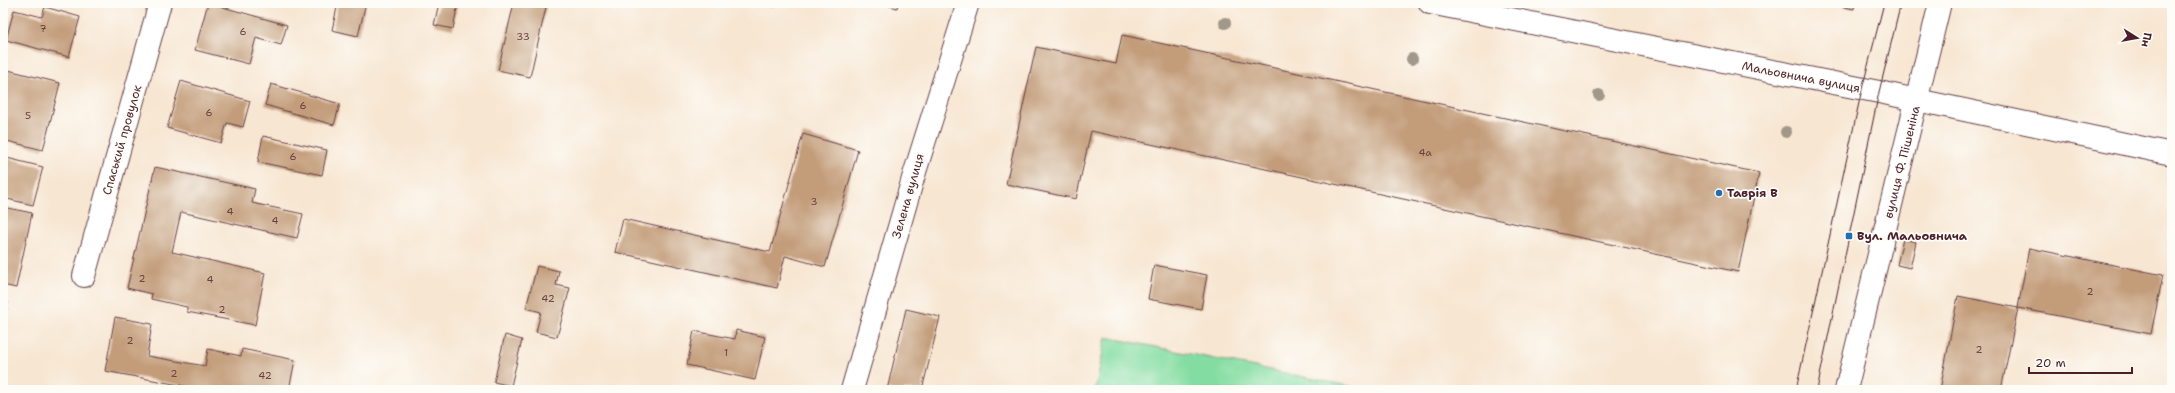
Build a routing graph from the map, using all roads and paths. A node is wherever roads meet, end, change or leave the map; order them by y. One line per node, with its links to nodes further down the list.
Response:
1 (160, 3): 7 (street, Спаський провулок)
2 (968, 3): 8 (street, Зелена вулиця)
3 (1430, 3): 5 (street, Мальовнича вулиця)
4 (1940, 3): 5 (street, вулиця Ф. Пішеніна)
5 (1917, 100): 6 (street, Мальовнича вулиця); 9 (street, вулиця Ф. Пішеніна)
6 (2172, 154)
7 (84, 276)
8 (852, 390)
9 (1846, 390)

